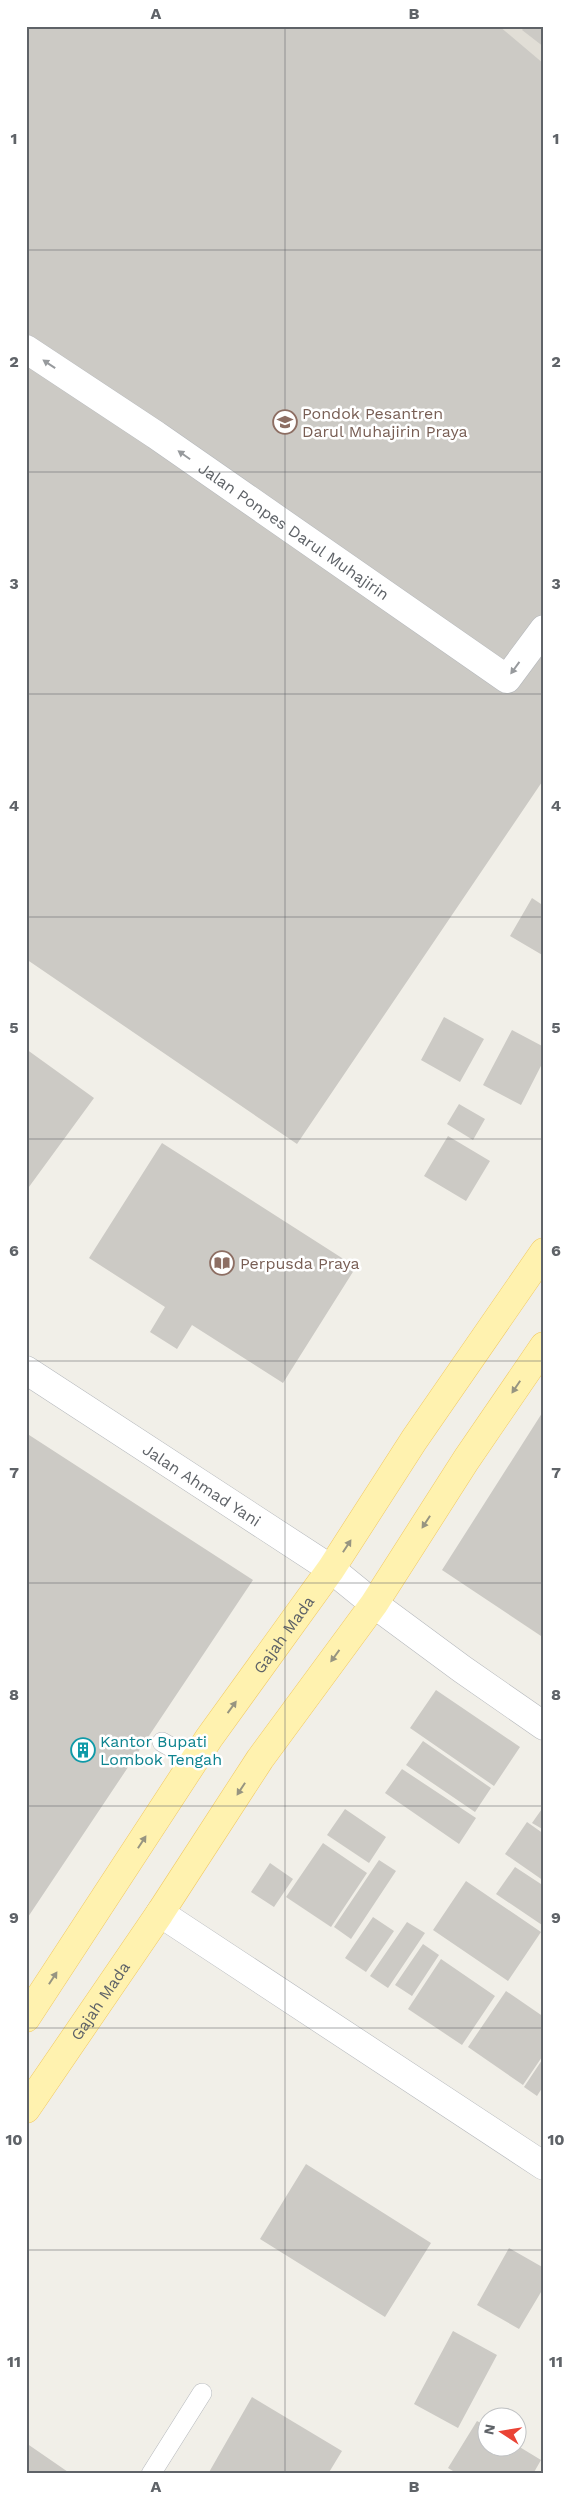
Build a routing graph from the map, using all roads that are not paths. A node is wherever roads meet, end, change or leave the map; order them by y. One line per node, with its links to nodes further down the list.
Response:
1 (26, 349): 2 (street, Jalan Ponpes Darul Muhajirin, one-way to 1)
2 (544, 628)
3 (544, 1252): 6 (main road, Gajah Mada, one-way to 3)
4 (544, 1346): 7 (main road, Gajah Mada, one-way to 7)
5 (26, 1370): 6 (street, Jalan Ahmad Yani)
6 (331, 1569): 7 (street, Jalan Ahmad Yani); 10 (main road, Gajah Mada, one-way to 6)
7 (374, 1604): 8 (street, Jalan Ahmad Yani); 11 (main road, Gajah Mada, one-way to 11)
8 (544, 1726)
9 (162, 1742): 10 (lane)
10 (195, 1761): 12 (main road, Gajah Mada, one-way to 10)
11 (160, 1914): 13 (main road, Gajah Mada); 14 (street)
12 (26, 2018)
13 (26, 2109)
14 (544, 2166)
15 (202, 2393): 16 (lane)
16 (151, 2474)

